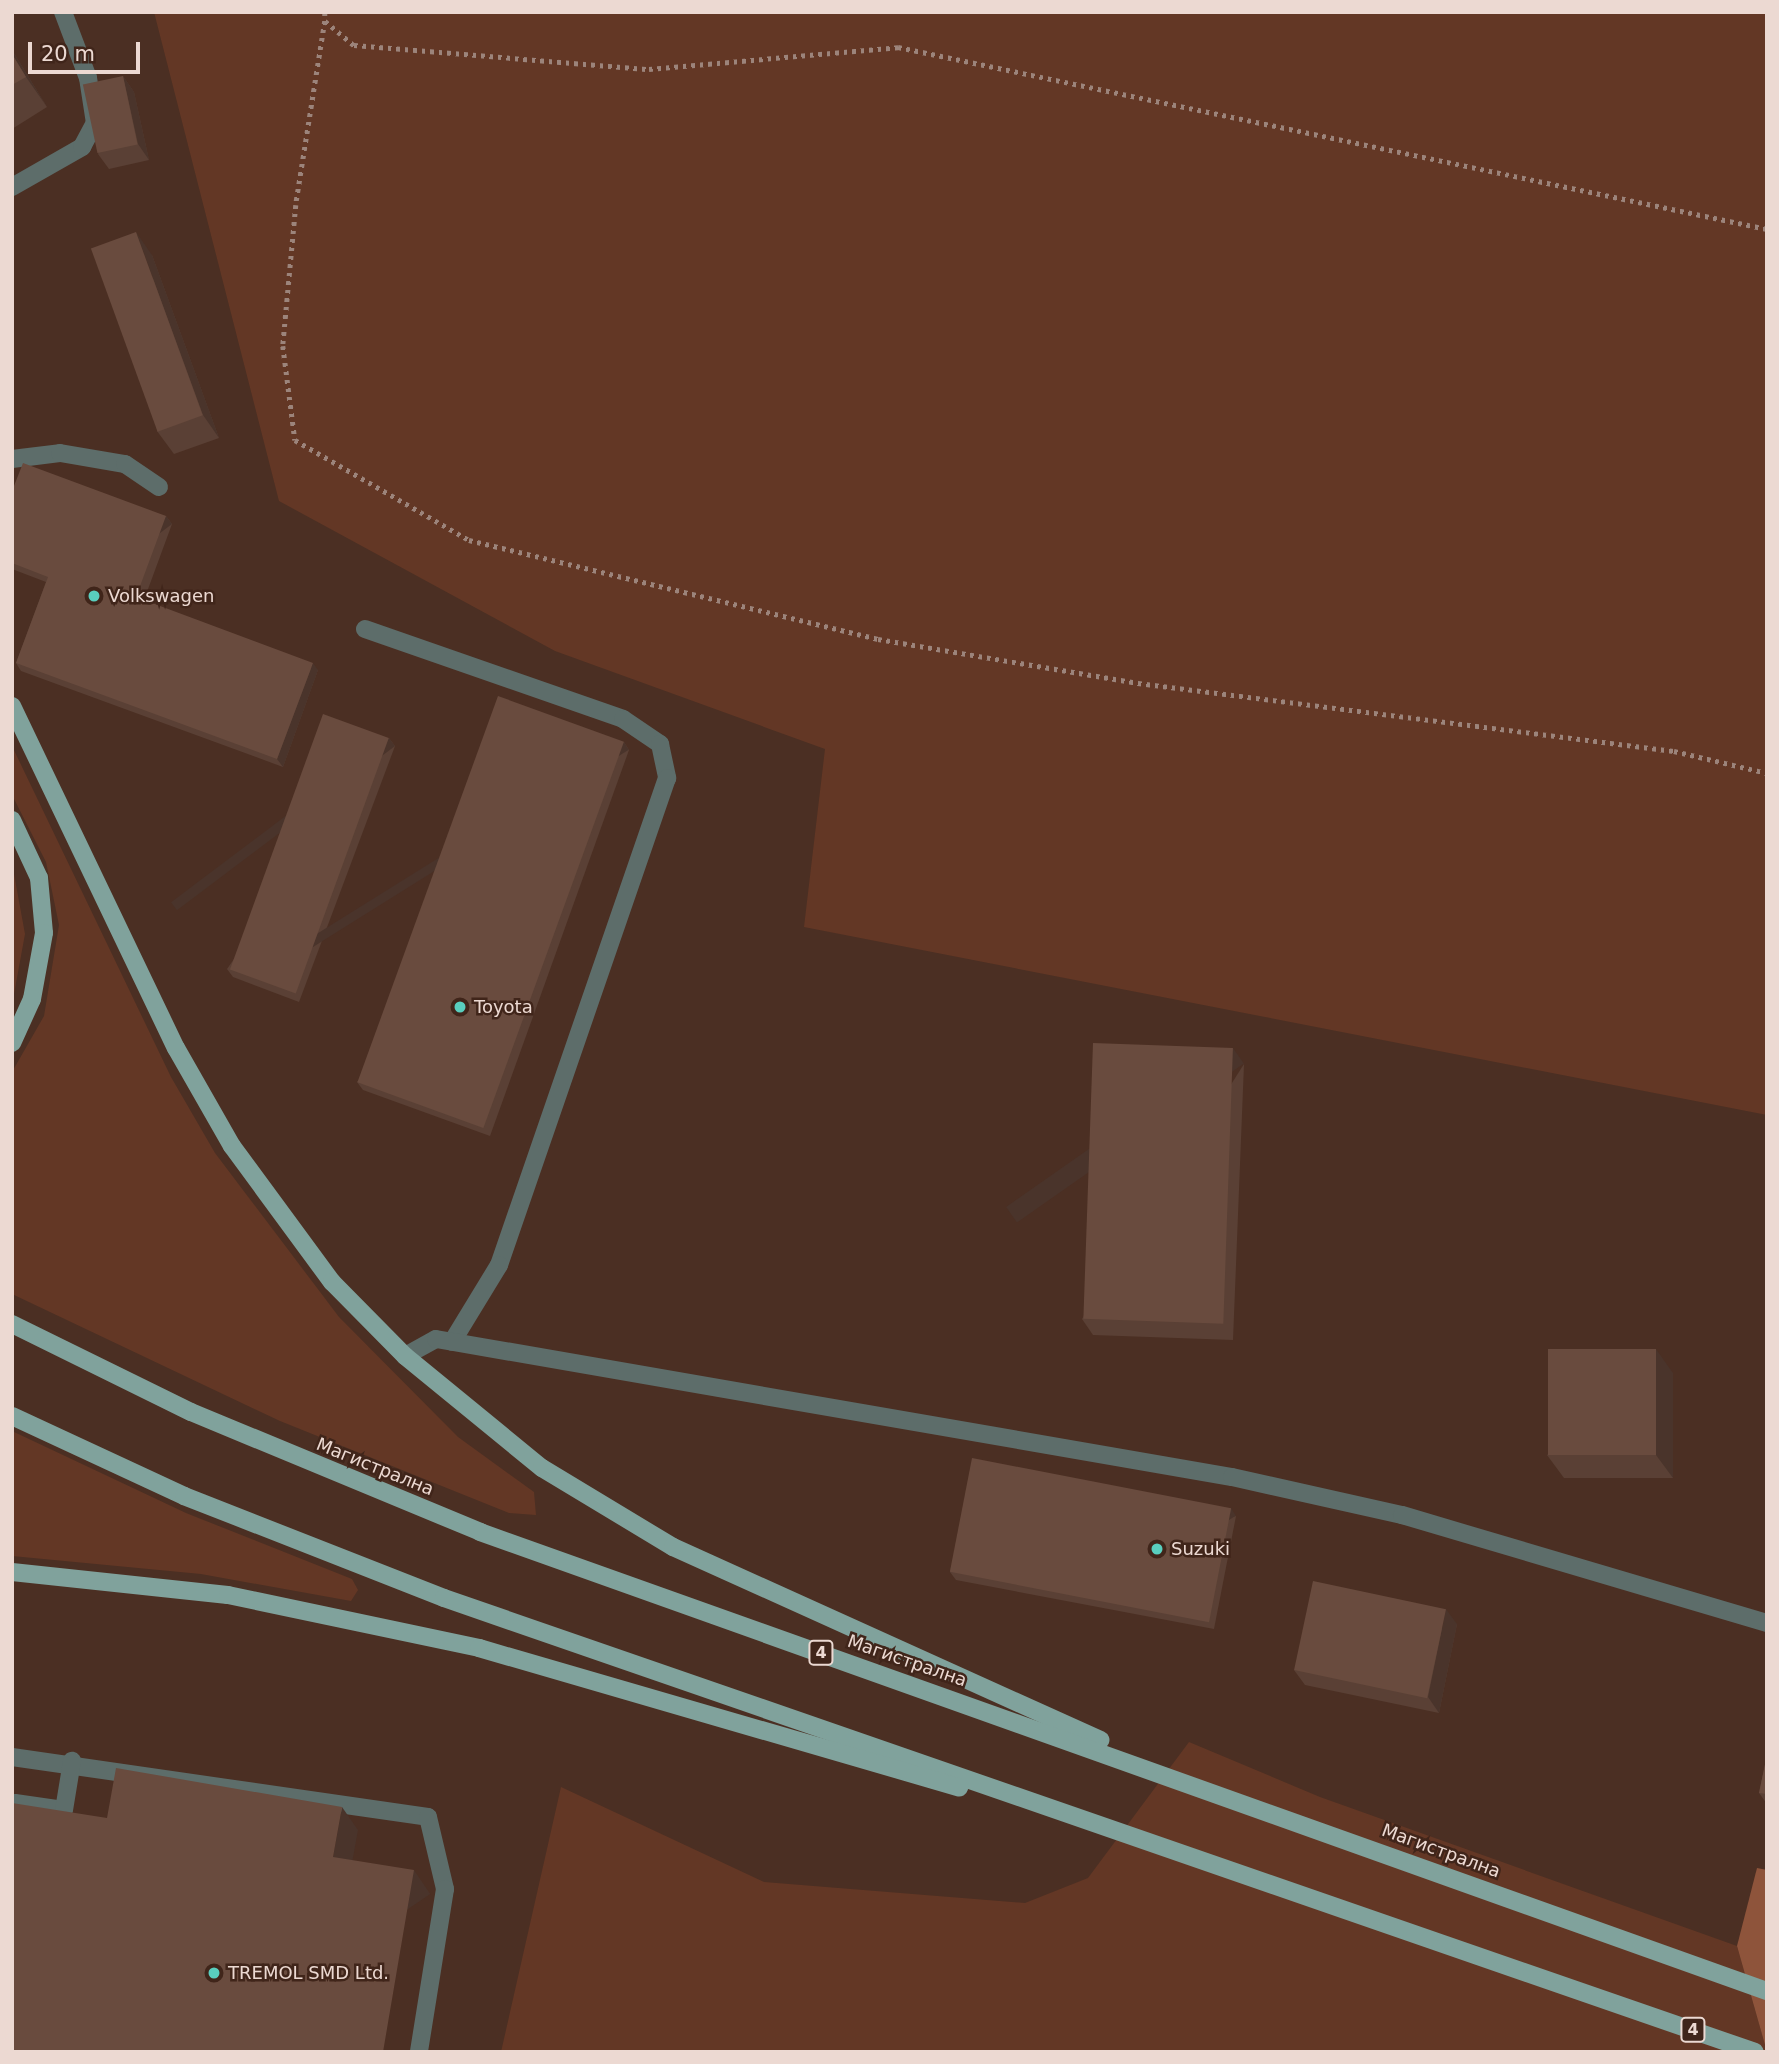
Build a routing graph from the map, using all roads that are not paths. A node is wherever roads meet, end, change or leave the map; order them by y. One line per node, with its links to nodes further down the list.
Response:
1 (63, 12): 2 (street)
2 (12, 187)
3 (12, 459): 4 (street)
4 (159, 487)
5 (365, 629): 10 (street)
6 (12, 706): 11 (main road)
7 (12, 820): 8 (main road)
8 (12, 1043)
9 (12, 1324): 17 (main road, Магистрална / 4)
10 (452, 1342): 11 (street); 14 (street)
11 (405, 1356): 17 (main road)
12 (12, 1416): 19 (main road, 4)
13 (12, 1572): 19 (main road)
14 (1767, 1623)
15 (12, 1757): 16 (street)
16 (72, 1761): 18 (street); 21 (street)
17 (1222, 1794): 20 (main road, Магистрална / 4)
18 (12, 1819)
19 (1202, 1859): 22 (main road, 4)
20 (1767, 1991)
21 (419, 2052)
22 (1755, 2052)

